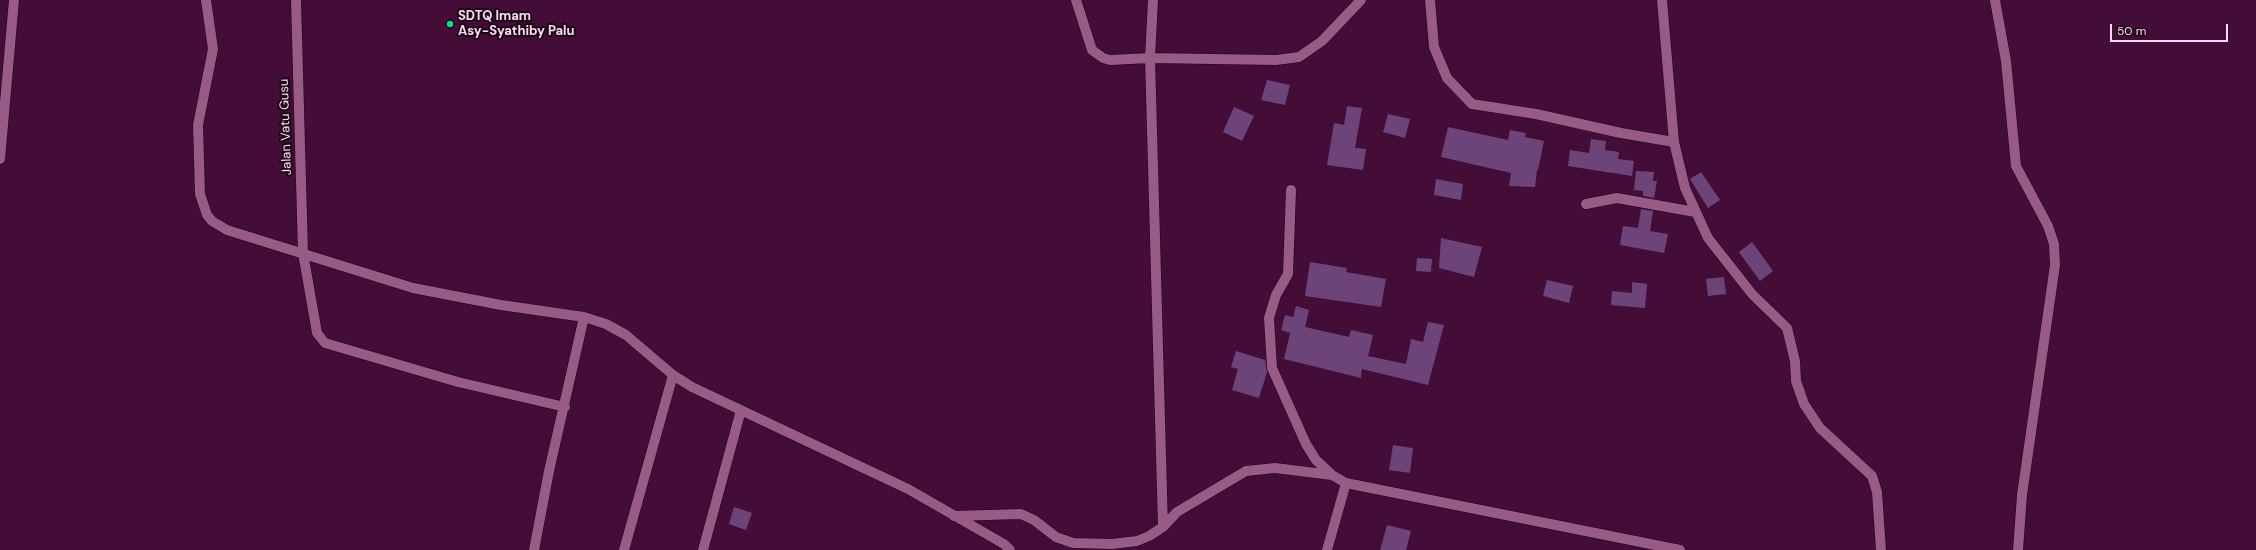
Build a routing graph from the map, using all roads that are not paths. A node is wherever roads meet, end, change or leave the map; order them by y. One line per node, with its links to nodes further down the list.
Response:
1 (14, 0): 12 (street)
2 (206, 0): 16 (street)
3 (296, 0): 16 (street, Jalan Vatu Gusu)
4 (1076, 0): 10 (street)
5 (1152, 0): 10 (street)
6 (1361, 0): 10 (street)
7 (1430, 0): 11 (street)
8 (1662, 0): 11 (street)
9 (1995, 0): 32 (street)
10 (1150, 58): 24 (street)
11 (1674, 142): 15 (street)
12 (0, 159)
13 (1291, 190): 21 (street)
14 (1586, 204): 15 (street)
15 (1695, 212): 31 (street)
16 (303, 253): 17 (street); 19 (street, Jalan Vatu Gusu)
17 (584, 317): 18 (street); 19 (street)
18 (673, 374): 20 (street); 26 (street)
19 (565, 407): 25 (street)
20 (741, 410): 23 (street); 27 (street)
21 (1332, 475): 22 (street); 24 (street)
22 (1346, 484): 29 (street); 30 (street)
23 (954, 516): 24 (street); 28 (street)
24 (1163, 527)
25 (534, 550)
26 (624, 550)
27 (703, 550)
28 (1010, 550)
29 (1327, 550)
30 (1680, 550)
31 (1881, 550)
32 (2018, 550)

